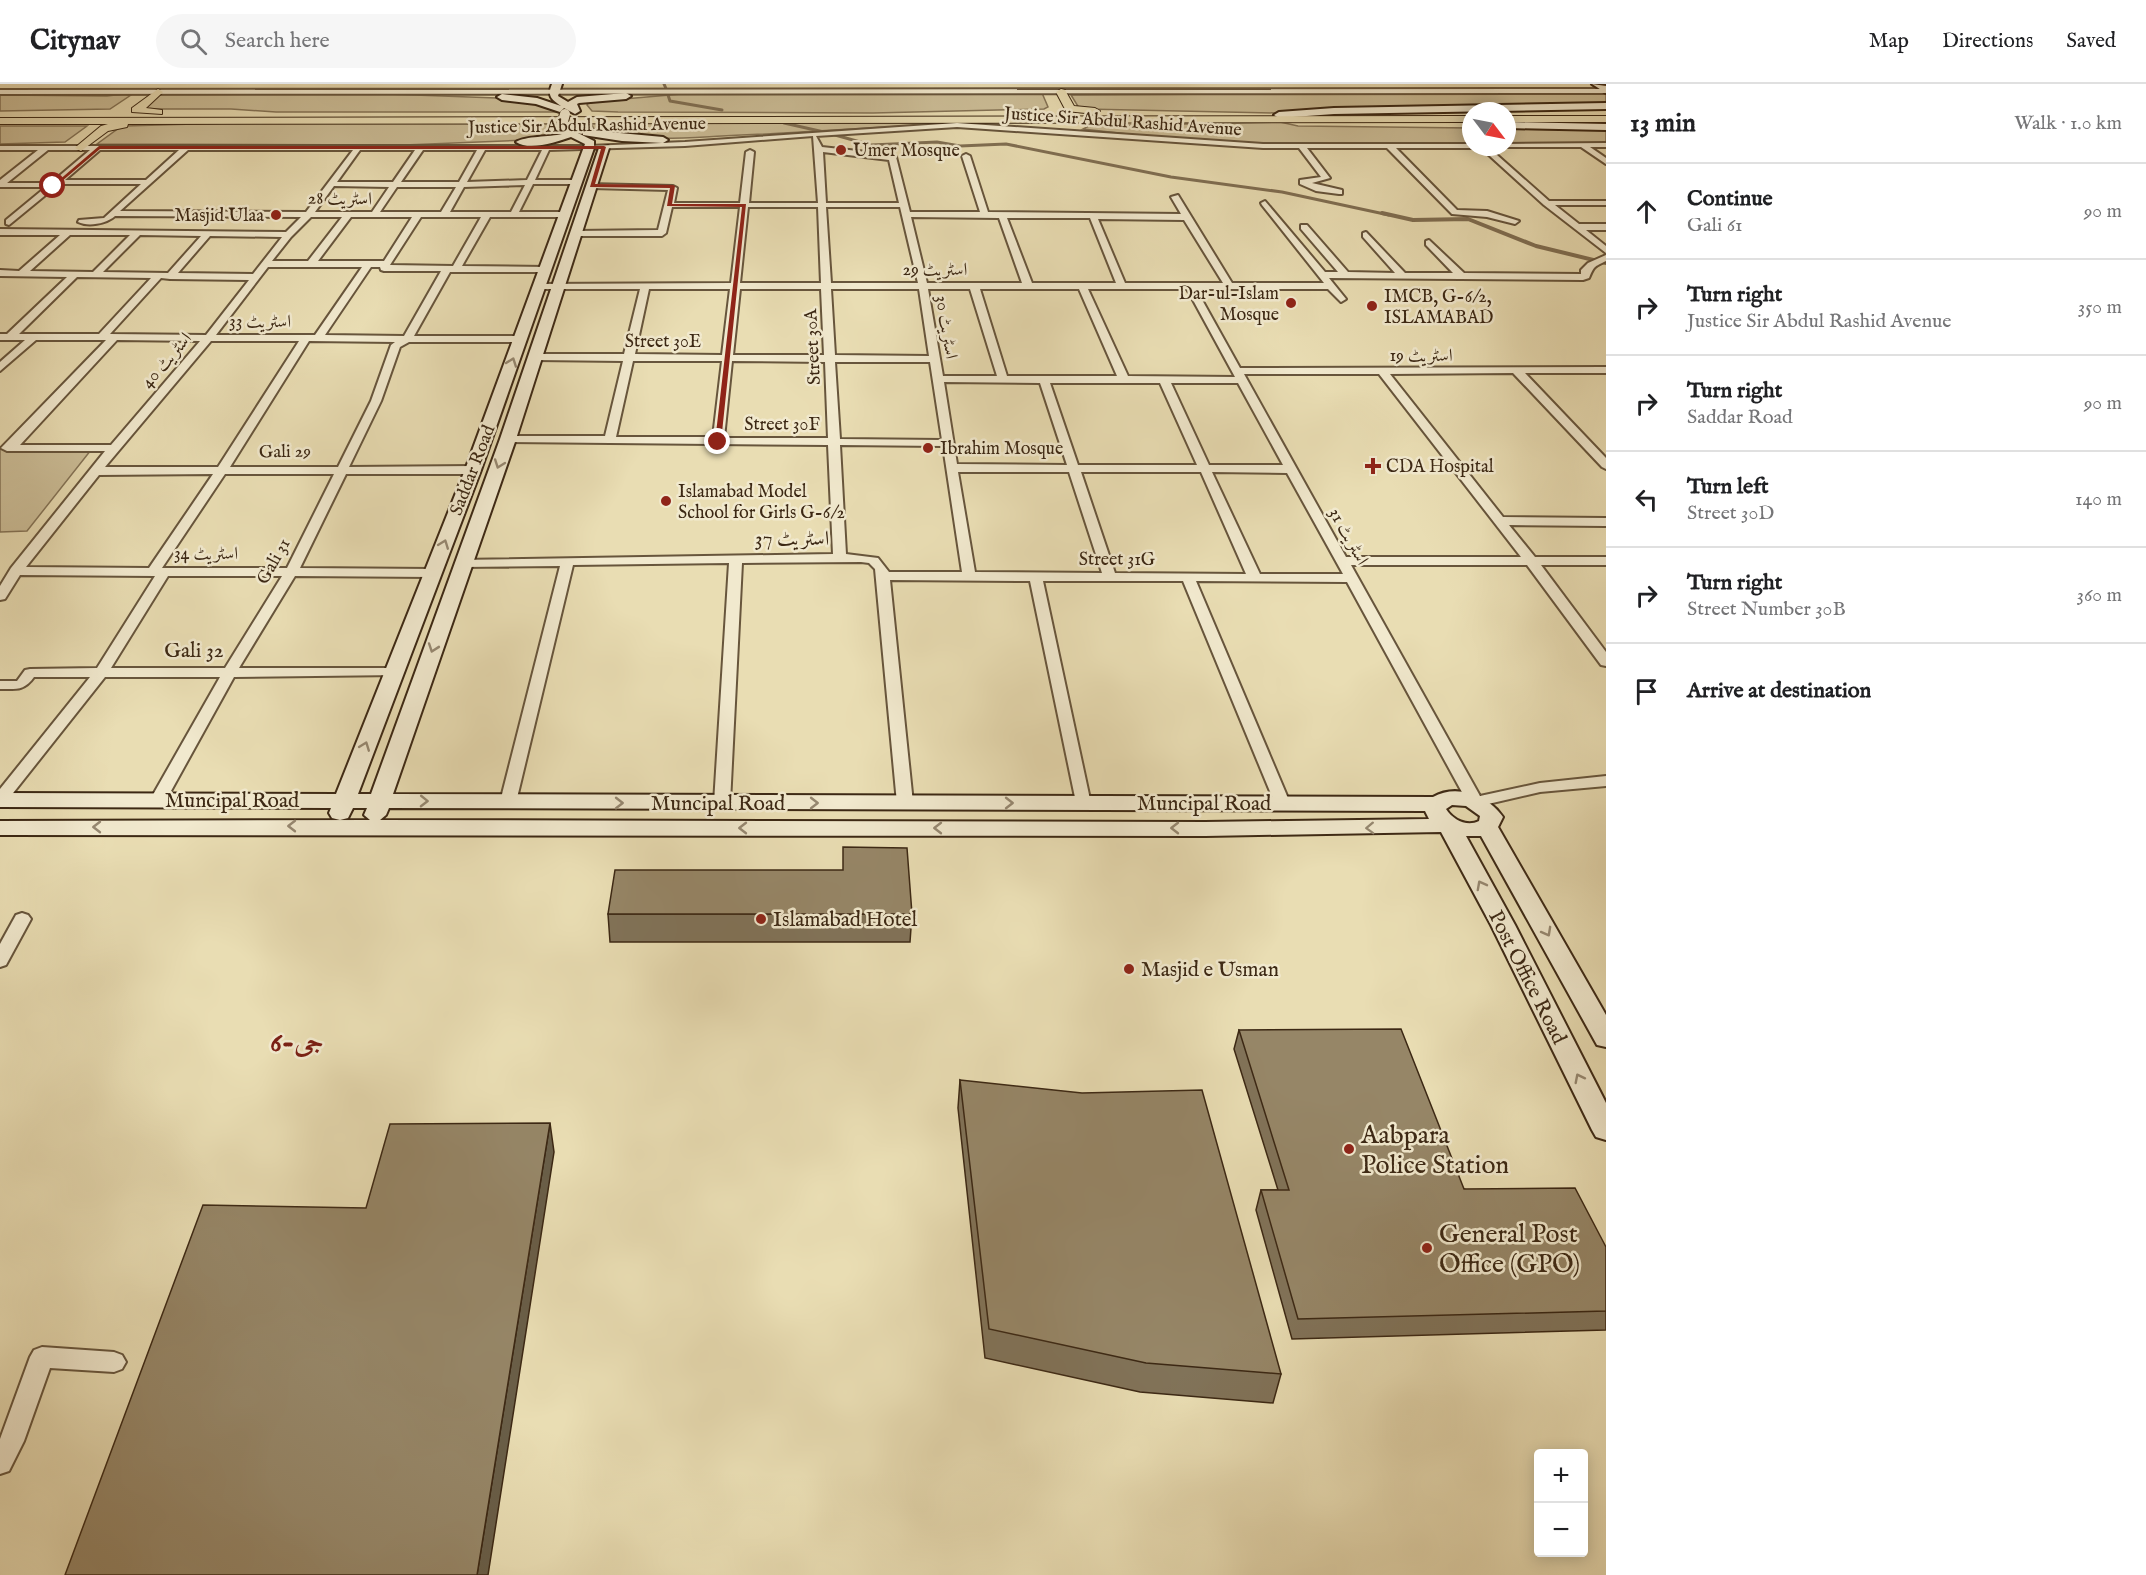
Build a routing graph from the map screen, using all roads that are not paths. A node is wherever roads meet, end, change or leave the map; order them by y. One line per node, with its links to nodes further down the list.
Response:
1 (16, 84): 20 (street)
2 (64, 84): 30 (street)
3 (272, 84): 22 (street)
4 (388, 84): 24 (street)
5 (439, 84): 25 (street)
6 (489, 84): 26 (street)
7 (861, 84): 32 (street)
8 (1032, 84): 36 (street)
9 (1155, 84): 18 (street)
10 (1369, 84): 33 (street)
11 (1474, 84): 29 (street)
12 (1540, 84): 19 (street)
13 (1597, 84): 16 (street)
14 (156, 88): 21 (street); 22 (street); 39 (main road)
15 (556, 90): 17 (street); 31 (street); 34 (street); 51 (street)
16 (1606, 90): 19 (street)
17 (540, 91): 26 (street); 35 (street); 51 (street)
18 (1160, 91): 28 (street); 33 (street)
19 (1552, 91): 29 (street)
20 (1, 92): 30 (street)
21 (144, 92): 30 (street); 38 (main road)
22 (265, 92): 23 (street)
23 (361, 92): 24 (street); 35 (street)
24 (381, 92): 25 (street)
25 (434, 92): 26 (street)
26 (484, 92)
27 (693, 92): 31 (street); 32 (street); 34 (street)
28 (1061, 92): 36 (street); 41 (main road)
29 (1485, 92): 33 (street)
30 (50, 93)
31 (600, 93)
32 (862, 93): 36 (street)
33 (1377, 93)
34 (626, 96): 51 (street)
35 (502, 97): 51 (street)
36 (1046, 98): 40 (main road)
37 (1606, 106): 42 (street)
38 (0, 115): 39 (main road)
39 (279, 116): 40 (main road)
40 (957, 117): 41 (main road); 46 (main road); 52 (main road)
41 (1182, 117): 42 (main road); 53 (main road)
42 (1280, 117): 43 (main road); 48 (street)
43 (1462, 117)
44 (1516, 117): 45 (main road)
45 (1606, 117)
46 (267, 121): 47 (main road); 63 (main road)
47 (0, 123): 74 (main road)
48 (1462, 124)
49 (1516, 125): 50 (street)
50 (1606, 127)
51 (580, 129): 55 (street, Justice Sir Abdul Rashid Avenue); 56 (street, Justice Sir Abdul Rashid Avenue); 56 (street); 57 (street, Justice Sir Abdul Rashid Avenue); 57 (street); 70 (street, Justice Sir Abdul Rashid Avenue); 86 (street, Saddar Road)
52 (1062, 130): 53 (street, Justice Sir Abdul Rashid Avenue); 54 (street, Justice Sir Abdul Rashid Avenue)
53 (1081, 132): 71 (street, Justice Sir Abdul Rashid Avenue)
54 (814, 135): 55 (street, Justice Sir Abdul Rashid Avenue); 75 (street, Street 30A)
55 (774, 138): 56 (street, Justice Sir Abdul Rashid Avenue)
56 (663, 140)
57 (521, 142): 67 (street, Justice Sir Abdul Rashid Avenue)
58 (1582, 145): 61 (street); 62 (street); 79 (street)
59 (1388, 146): 60 (street, Justice Sir Abdul Rashid Avenue); 71 (street, Justice Sir Abdul Rashid Avenue); 96 (street)
60 (1462, 146)
61 (1516, 146)
62 (1606, 146)
63 (81, 147): 64 (street, Justice Sir Abdul Rashid Avenue); 74 (street, Justice Sir Abdul Rashid Avenue)
64 (99, 147): 65 (street, Justice Sir Abdul Rashid Avenue); 83 (street)
65 (187, 147): 66 (street, Justice Sir Abdul Rashid Avenue); 80 (street)
66 (359, 147): 67 (street, Justice Sir Abdul Rashid Avenue); 84 (street, اسٹریٹ 40)
67 (401, 147): 68 (street, Justice Sir Abdul Rashid Avenue)
68 (421, 147): 69 (street, Justice Sir Abdul Rashid Avenue); 85 (street)
69 (483, 147): 70 (street, Justice Sir Abdul Rashid Avenue); 87 (street)
70 (547, 147): 81 (street)
71 (1302, 147): 88 (street)
72 (0, 148): 73 (street, Justice Sir Abdul Rashid Avenue)
73 (46, 148): 74 (street, Justice Sir Abdul Rashid Avenue); 82 (street)
74 (62, 148)
75 (819, 148): 95 (street, Street 30A); 97 (street, اسٹریٹ 30)
76 (750, 152): 94 (street)
77 (966, 156): 108 (street)
78 (1494, 156): 91 (street)
79 (1606, 162)
80 (148, 182): 83 (street); 98 (street)
81 (529, 182): 86 (street); 87 (street); 106 (street)
82 (0, 183): 83 (street)
83 (57, 183): 113 (street)
84 (331, 184): 85 (street); 99 (street, اسٹریٹ 40)
85 (396, 184): 87 (street); 102 (street)
86 (584, 184): 93 (street); 107 (street, Saddar Road); 123 (street, Saddar Road)
87 (462, 186): 104 (street)
88 (1339, 192)
89 (1175, 197): 111 (street)
90 (1265, 203): 140 (street)
91 (1547, 203): 92 (street); 117 (street)
92 (1606, 203)
93 (669, 205): 94 (street); 123 (street)
94 (744, 205): 95 (street); 150 (street)
95 (821, 205): 97 (street); 151 (street, Street 30A)
96 (1448, 205): 100 (street); 100 (street)
97 (905, 210): 108 (street); 152 (street, اسٹریٹ 30)
98 (115, 214): 99 (street, اسٹریٹ 28); 115 (street)
99 (309, 214): 101 (street, اسٹریٹ 28); 125 (street, اسٹریٹ 40)
100 (1487, 214): 112 (street)
101 (348, 215): 102 (street, اسٹریٹ 28); 131 (street)
102 (374, 215): 103 (street, اسٹریٹ 28)
103 (418, 215): 104 (street, اسٹریٹ 28); 133 (street)
104 (444, 215): 105 (street, اسٹریٹ 28)
105 (487, 215): 106 (street, اسٹریٹ 28); 134 (street, Gali 31)
106 (514, 215): 107 (street, اسٹریٹ 28)
107 (565, 215): 135 (street, Saddar Road)
108 (985, 215): 109 (street)
109 (1002, 215): 110 (street); 154 (street)
110 (1093, 216): 111 (street); 156 (street)
111 (1186, 217): 158 (street)
112 (1515, 221)
113 (5, 222): 114 (street)
114 (42, 222)
115 (75, 222)
116 (1304, 227): 141 (street)
117 (1576, 227): 118 (street); 124 (street)
118 (1606, 227)
119 (0, 232): 120 (street)
120 (68, 232): 121 (street); 137 (street)
121 (138, 232): 122 (street); 139 (street)
122 (208, 233): 125 (street); 142 (street)
123 (577, 234): 148 (street, Saddar Road)
124 (1586, 234): 127 (street); 129 (street)
125 (288, 235): 130 (street, اسٹریٹ 40)
126 (1366, 235): 143 (street)
127 (1606, 235)
128 (1429, 243): 144 (street)
129 (1604, 256): 144 (street)
130 (266, 264): 131 (street); 146 (street, اسٹریٹ 40)
131 (312, 264): 132 (street)
132 (368, 264): 133 (street); 166 (street)
133 (385, 266): 134 (street)
134 (452, 269): 135 (street); 167 (street, Gali 31)
135 (546, 270): 147 (street, Saddar Road)
136 (0, 273): 137 (street)
137 (22, 273): 138 (street)
138 (76, 273): 139 (street); 162 (street)
139 (95, 275): 145 (street)
140 (1322, 275): 141 (street); 159 (street)
141 (1345, 275): 143 (street)
142 (170, 276): 145 (street); 146 (street)
143 (1402, 276): 144 (street)
144 (1461, 276)
145 (157, 277): 164 (street)
146 (256, 277): 165 (street, اسٹریٹ 40)
147 (540, 286): 148 (street, اسٹریٹ 29); 168 (street, Saddar Road)
148 (560, 286): 149 (street, اسٹریٹ 29); 169 (street, Saddar Road)
149 (645, 286): 150 (street, اسٹریٹ 29); 170 (street)
150 (735, 286): 151 (street, اسٹریٹ 29); 171 (street)
151 (826, 286): 152 (street, اسٹریٹ 29); 172 (street, Street 30A)
152 (922, 286): 153 (street, اسٹریٹ 29); 173 (street, اسٹریٹ 30)
153 (974, 286): 154 (street, اسٹریٹ 29); 180 (street)
154 (1028, 286): 155 (street, اسٹریٹ 29)
155 (1082, 286): 156 (street, اسٹریٹ 29); 182 (street)
156 (1122, 286): 157 (street, اسٹریٹ 29)
157 (1190, 286): 158 (street, اسٹریٹ 29); 178 (street, اسٹریٹ 31)
158 (1229, 286): 159 (street, اسٹریٹ 29)
159 (1331, 286): 160 (street)
160 (1341, 299)
161 (116, 336): 164 (street, اسٹریٹ 33); 165 (street, اسٹریٹ 33); 189 (street)
162 (5, 337): 163 (street, اسٹریٹ 33)
163 (34, 337): 164 (street, اسٹریٹ 33); 174 (street)
164 (102, 337)
165 (209, 337): 166 (street, اسٹریٹ 33); 190 (street, اسٹریٹ 40)
166 (313, 337): 167 (street, اسٹریٹ 33); 197 (street)
167 (408, 338): 168 (street, اسٹریٹ 33); 192 (street, Gali 31)
168 (520, 339): 198 (street, Saddar Road, one-way to 168)
169 (536, 357): 170 (street, Street 30E); 184 (street, Saddar Road)
170 (629, 357): 171 (street, Street 30E); 185 (street)
171 (727, 358): 172 (street, Street 30E); 186 (street)
172 (830, 358): 173 (street, Street 30E); 187 (street, Street 30A)
173 (934, 359): 179 (street, اسٹریٹ 30)
174 (0, 368)
175 (1606, 370): 177 (street, اسٹریٹ 19)
176 (1382, 371): 177 (street, اسٹریٹ 19); 178 (street, اسٹریٹ 19); 202 (street)
177 (1516, 371): 191 (street)
178 (1239, 376): 183 (street, اسٹریٹ 19); 196 (street, اسٹریٹ 31)
179 (937, 379): 180 (street, اسٹریٹ 19); 188 (street, اسٹریٹ 30)
180 (1004, 379): 181 (street, اسٹریٹ 19)
181 (1044, 379): 182 (street, اسٹریٹ 19); 194 (street)
182 (1124, 380): 183 (street, اسٹریٹ 19)
183 (1164, 380): 195 (street)
184 (508, 439): 185 (street, Street 30F); 210 (street, Saddar Road, one-way to 210)
185 (610, 440): 186 (street, Street 30F)
186 (718, 442): 187 (street, Street 30F)
187 (834, 442): 188 (street, Street 30F); 204 (street, Street 30A)
188 (948, 443): 193 (street, اسٹریٹ 30)
189 (5, 448): 190 (street)
190 (114, 448): 199 (street, اسٹریٹ 40)
191 (1606, 465)
192 (344, 468): 197 (street, Gali 29); 198 (street, Gali 29); 212 (street, Gali 31)
193 (952, 468): 194 (street); 215 (street, اسٹریٹ 30)
194 (1074, 468): 195 (street); 217 (street)
195 (1205, 469): 196 (street); 219 (street)
196 (1291, 469): 206 (street, اسٹریٹ 31)
197 (222, 470): 199 (street, Gali 29); 211 (street)
198 (473, 470): 213 (street, Saddar Road, one-way to 198)
199 (98, 471): 201 (street, اسٹریٹ 40)
200 (67, 489): 201 (street)
201 (83, 489): 221 (street, اسٹریٹ 40)
202 (1499, 521): 203 (street); 207 (street)
203 (1606, 522)
204 (840, 558): 205 (street, اسٹریٹ 37); 214 (street, اسٹریٹ 37)
205 (736, 559): 209 (street, اسٹریٹ 37); 236 (street)
206 (1342, 561): 207 (street); 220 (street, اسٹریٹ 31)
207 (1531, 561): 208 (street); 223 (street)
208 (1606, 561)
209 (567, 562): 210 (street, اسٹریٹ 37); 233 (street)
210 (462, 563): 232 (street, Saddar Road, one-way to 232)
211 (158, 571): 212 (street, اسٹریٹ 34); 221 (street, اسٹریٹ 34); 225 (street)
212 (292, 571): 213 (street, اسٹریٹ 34); 224 (street, Gali 31)
213 (432, 573): 226 (street, Saddar Road)
214 (883, 576): 215 (street, Street 31G); 234 (street)
215 (969, 576): 216 (street, Street 31G)
216 (1035, 577): 217 (street, Street 31G); 238 (street)
217 (1110, 577): 218 (street, Street 31G)
218 (1188, 577): 219 (street, Street 31G); 237 (street)
219 (1255, 578): 220 (street, Street 31G)
220 (1352, 578): 235 (street, اسٹریٹ 31)
221 (9, 579): 222 (street, اسٹریٹ 40)
222 (0, 596)
223 (1606, 662)
224 (230, 671): 225 (street, Gali 32); 226 (street, Gali 32); 230 (street, Gali 31)
225 (102, 672): 227 (street, Gali 32); 229 (street)
226 (394, 672): 231 (street, Saddar Road, one-way to 226)
227 (0, 685)
228 (1606, 781): 235 (street)
229 (0, 799): 230 (street, Muncipal Road)
230 (158, 800): 231 (street, Muncipal Road)
231 (345, 800): 232 (street, Muncipal Road); 240 (street, Saddar Road)
232 (379, 801): 233 (street, Muncipal Road, one-way to 233); 241 (street, Saddar Road)
233 (508, 802): 236 (street, Muncipal Road, one-way to 236)
234 (905, 802): 236 (street, Muncipal Road, one-way to 234); 238 (street, Muncipal Road, one-way to 238)
235 (1476, 802): 239 (street); 242 (street, Post Office Road)
236 (723, 803)
237 (1282, 803): 238 (street, Muncipal Road); 239 (street, Muncipal Road)
238 (1083, 804)
239 (1443, 815): 242 (street); 243 (street); 245 (street, Post Office Road)
240 (336, 826): 241 (street); 244 (street, one-way to 244)
241 (372, 826): 243 (street, one-way to 241)
242 (1487, 826): 248 (street, Post Office Road, one-way to 248)
243 (1399, 827): 245 (street)
244 (0, 828)
245 (1464, 853): 249 (street, Post Office Road, one-way to 245)
246 (22, 920): 247 (street)
247 (0, 961)
248 (1606, 1038)
249 (1606, 1130)
250 (114, 1362): 251 (street)
251 (0, 1463)

